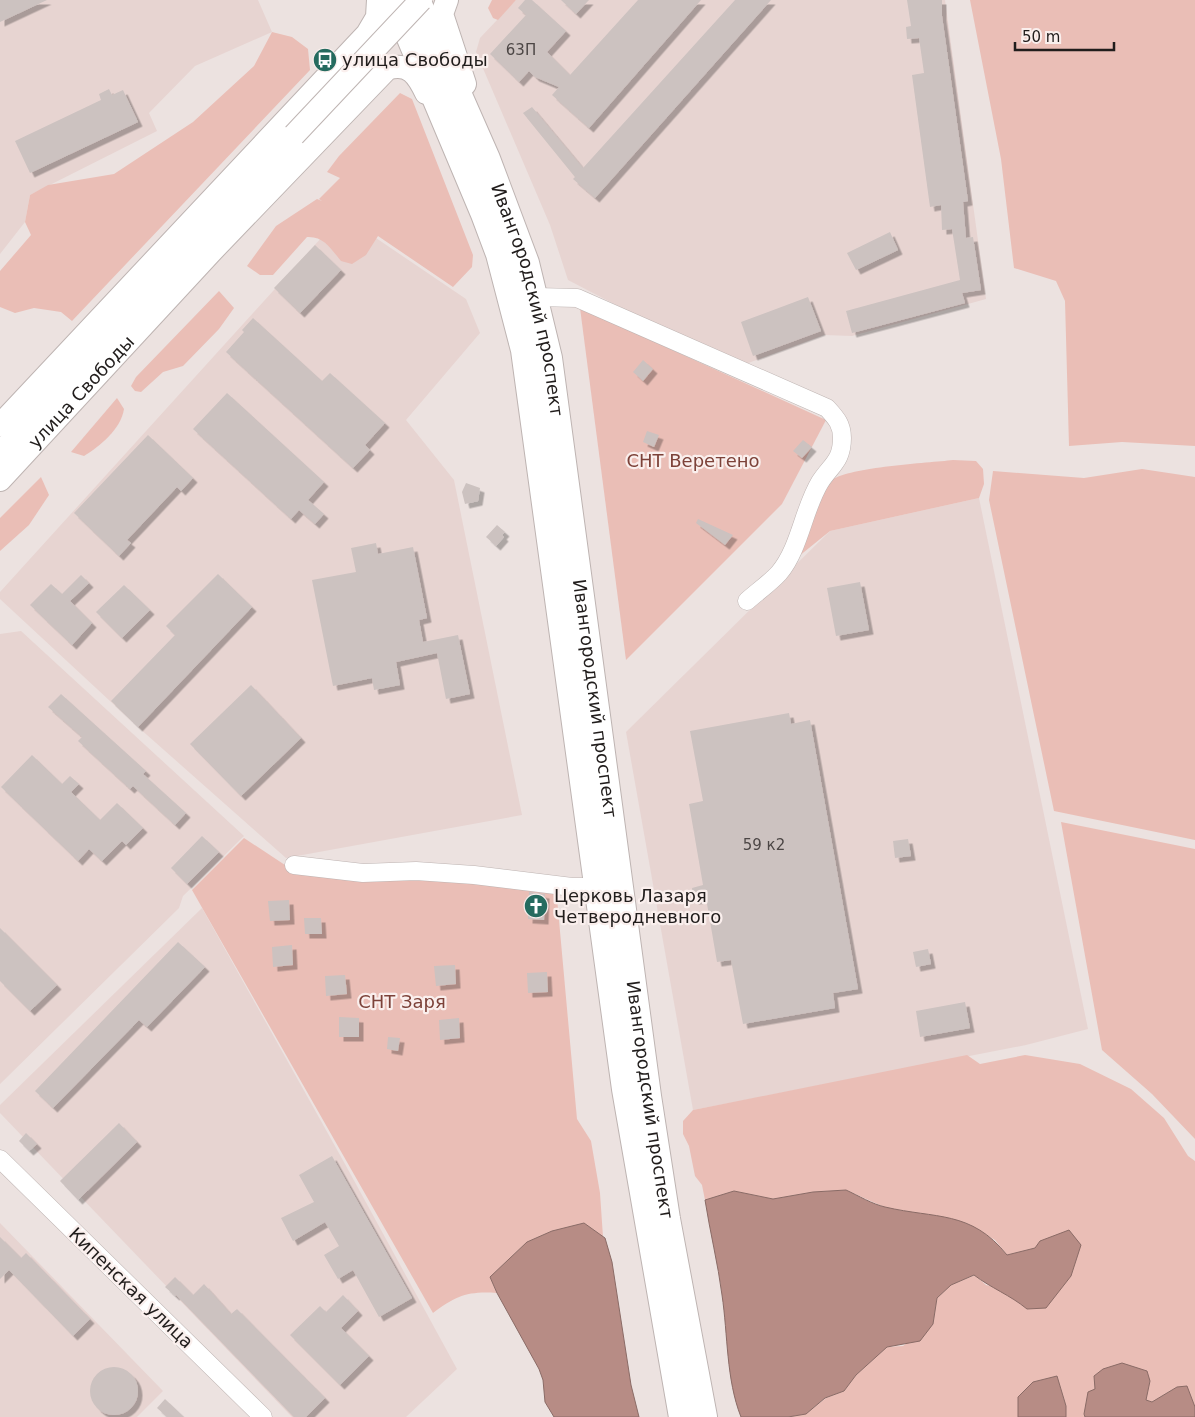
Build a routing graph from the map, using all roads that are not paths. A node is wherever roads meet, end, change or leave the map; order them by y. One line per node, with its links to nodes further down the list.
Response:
1 (378, 0): 8 (main road)
2 (394, 0): 6 (highway, Ивангородский проспект)
3 (417, 0): 6 (highway, Ивангородский проспект)
4 (421, 0): 9 (main road, улица Свободы, bridge)
5 (448, 0): 6 (main road)
6 (457, 119): 7 (highway, Ивангородский проспект); 10 (main road, улица Свободы); 13 (highway, Ивангородский проспект)
7 (536, 297): 11 (street); 17 (highway, Ивангородский проспект)
8 (0, 425)
9 (0, 453)
10 (0, 480)
11 (747, 601)
12 (294, 865): 13 (street)
13 (597, 887): 16 (highway, Ивангородский проспект)
14 (0, 1159): 15 (street, Кипенская улица)
15 (263, 1417)
16 (682, 1417)
17 (704, 1417)

